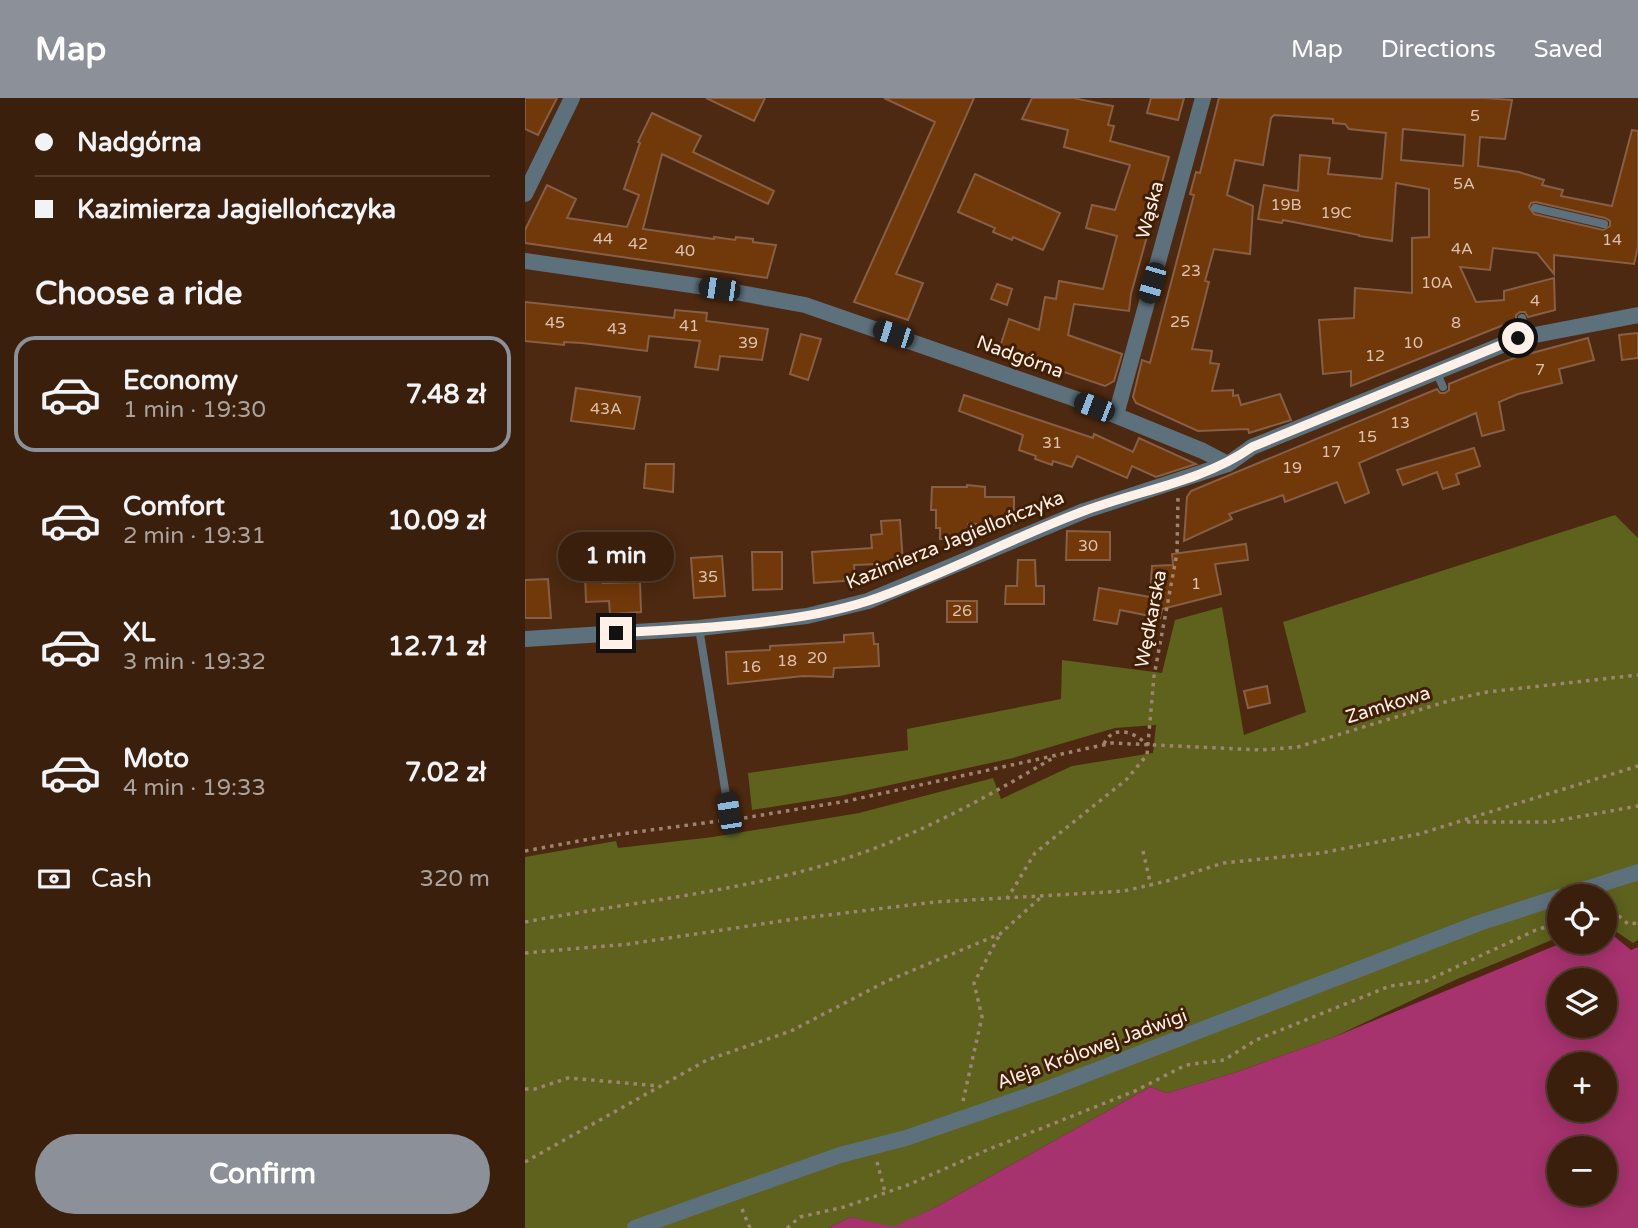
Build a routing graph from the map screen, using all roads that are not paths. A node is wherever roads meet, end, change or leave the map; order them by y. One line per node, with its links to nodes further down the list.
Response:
1 (572, 98): 3 (street)
2 (1203, 98): 12 (street, Wąska)
3 (525, 194)
4 (1535, 208): 5 (lane)
5 (1604, 224)
6 (525, 261): 12 (street, Nadgórna)
7 (1638, 315): 9 (street)
8 (1522, 318): 9 (lane)
9 (1525, 337): 10 (street)
10 (1436, 370): 11 (lane); 13 (street)
11 (1443, 387)
12 (1116, 415): 13 (street, Nadgórna)
13 (1230, 467): 14 (street, Kazimierza Jagiellończyka)
14 (699, 628): 15 (street, Kazimierza Jagiellończyka); 16 (lane)
15 (525, 639)
16 (730, 820)
17 (1638, 872): 18 (street, Aleja Królowej Jadwigi)
18 (1602, 884)
19 (1547, 902): 20 (street, Aleja Królowej Jadwigi)
20 (635, 1228)

